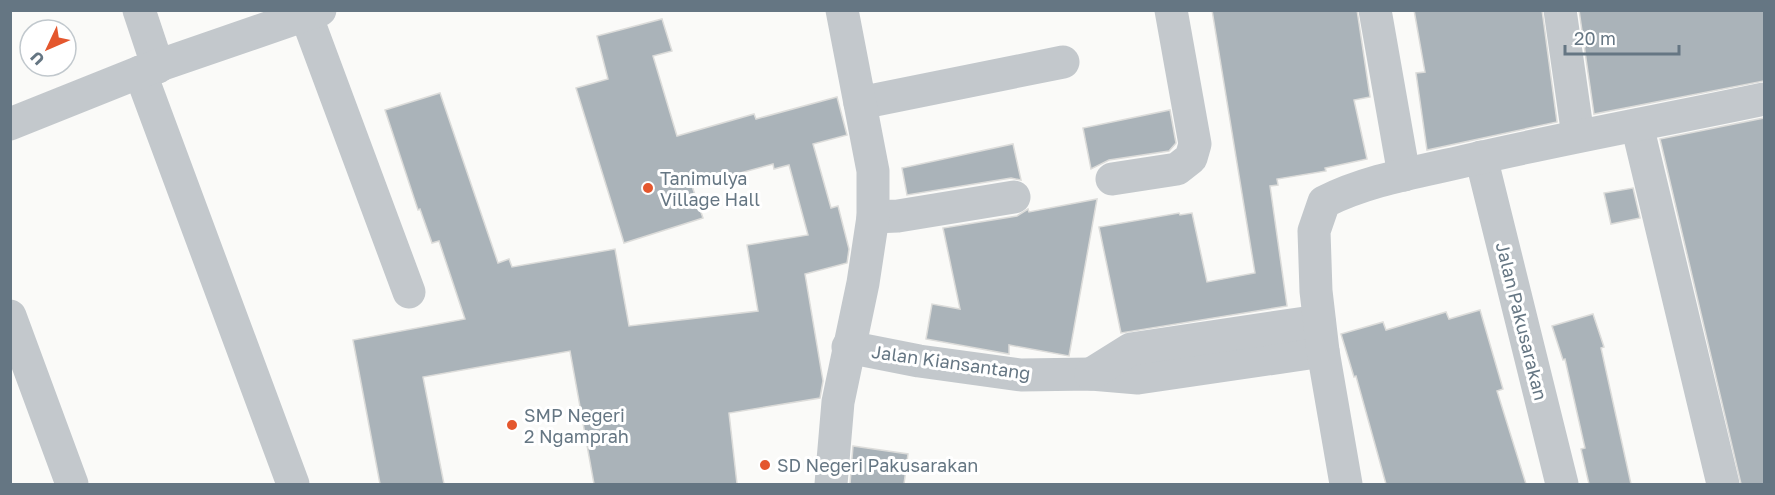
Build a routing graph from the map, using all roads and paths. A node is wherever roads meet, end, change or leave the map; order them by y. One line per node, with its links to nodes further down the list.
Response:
1 (139, 10): 8 (street)
2 (842, 10): 10 (street)
3 (1171, 10): 16 (street)
4 (1375, 10): 15 (street)
5 (1560, 10): 13 (street)
6 (313, 13): 8 (street); 19 (street)
7 (1063, 62): 10 (street)
8 (149, 70): 11 (street); 24 (street)
9 (1764, 99): 12 (street)
10 (860, 103): 18 (street)
11 (10, 124)
12 (1637, 125): 13 (street); 28 (street)
13 (1578, 136): 14 (street)
14 (1481, 158): 15 (street); 27 (street, Jalan Pakusarakan)
15 (1404, 175): 21 (street)
16 (1112, 180)
17 (1014, 197): 18 (street)
18 (873, 218): 22 (street)
19 (409, 292)
20 (10, 316): 23 (street)
21 (1321, 336): 22 (street, Jalan Kiansantang); 26 (street)
22 (848, 347): 25 (street)
23 (72, 484)
24 (293, 484)
25 (831, 484)
26 (1346, 484)
27 (1562, 484)
28 (1723, 484)

